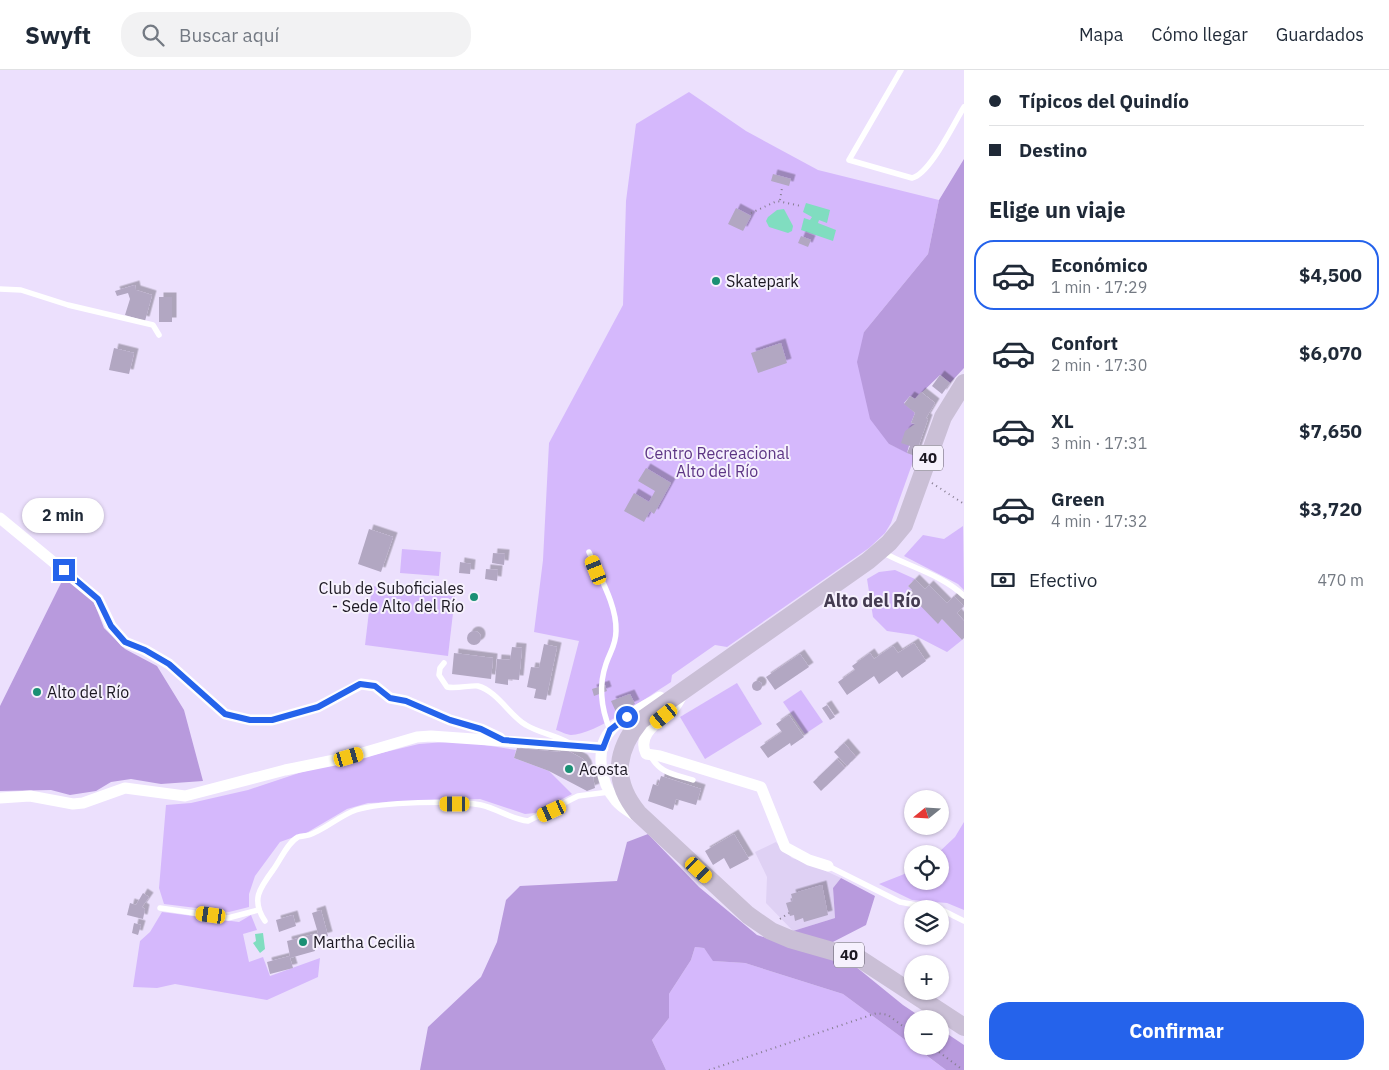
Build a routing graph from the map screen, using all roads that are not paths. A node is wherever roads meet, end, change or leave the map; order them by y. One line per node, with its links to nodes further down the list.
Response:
1 (901, 70): 2 (lane)
2 (964, 107)
3 (0, 289): 4 (lane)
4 (159, 336)
5 (964, 383): 7 (main road, 40)
6 (0, 518): 14 (street)
7 (881, 551): 9 (lane); 10 (main road, 40)
8 (589, 552): 13 (lane)
9 (964, 596)
10 (748, 646): 12 (main road, 40); 13 (street)
11 (444, 663): 15 (lane)
12 (686, 688): 17 (street); 21 (main road, 40)
13 (610, 730): 16 (street)
14 (503, 740): 15 (street); 20 (street)
15 (571, 744): 16 (street)
16 (603, 748): 19 (street)
17 (650, 755): 18 (lane); 22 (street)
18 (693, 780)
19 (609, 792): 21 (street); 25 (lane)
20 (0, 798)
21 (651, 826): 29 (main road, 40)
22 (828, 866): 23 (lane)
23 (904, 903)
24 (160, 908): 25 (lane)
25 (258, 910): 27 (lane)
26 (949, 914): 28 (lane)
27 (265, 921)
28 (964, 921)
29 (964, 1027)

